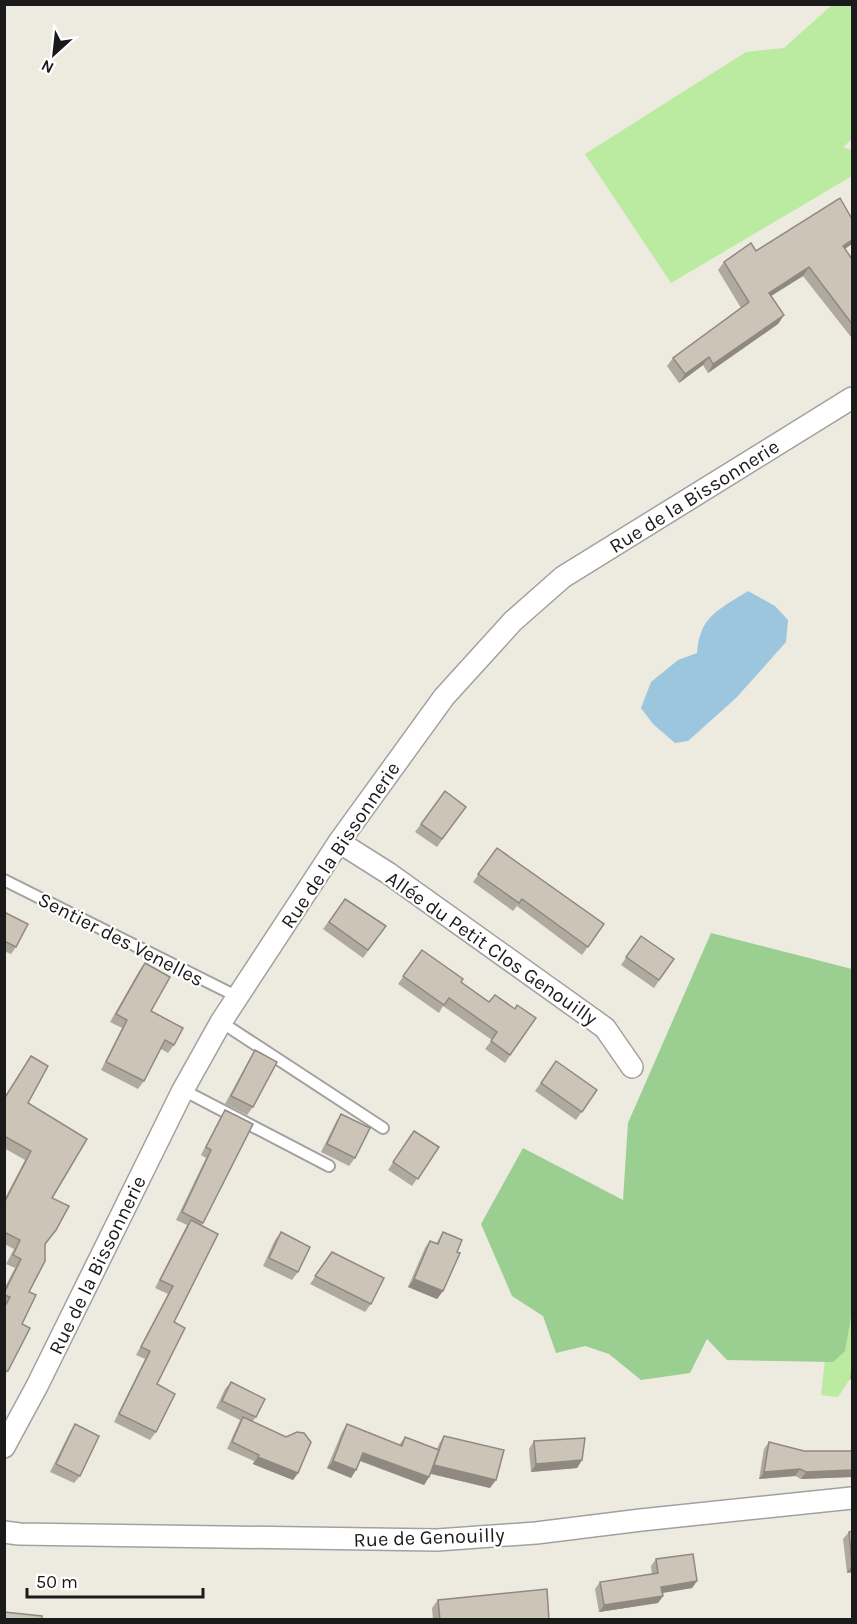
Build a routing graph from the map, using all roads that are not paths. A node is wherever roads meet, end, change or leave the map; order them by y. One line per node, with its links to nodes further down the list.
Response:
1 (852, 398): 2 (street, Rue de la Bissonnerie)
2 (339, 842): 4 (street, Rue de la Bissonnerie); 6 (street, Allée du Petit Clos Genouilly)
3 (4, 880): 4 (lane, Sentier des Venelles)
4 (238, 997): 5 (street, Rue de la Bissonnerie)
5 (221, 1022): 7 (street, Rue de la Bissonnerie); 8 (lane)
6 (632, 1067)
7 (183, 1090): 9 (lane); 10 (street, Rue de la Bissonnerie)
8 (383, 1128)
9 (329, 1166)
10 (4, 1447)
11 (852, 1498): 12 (street, Rue de Genouilly)
12 (4, 1532)

